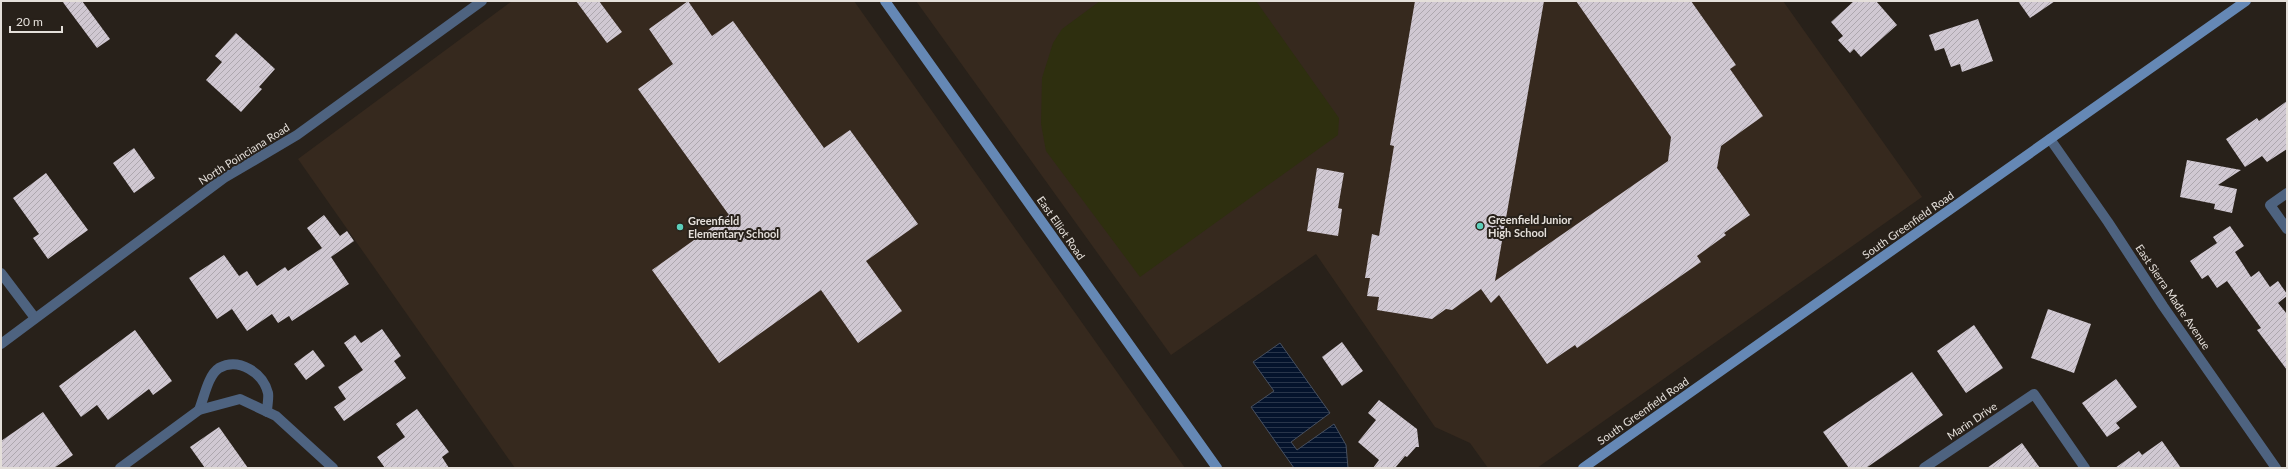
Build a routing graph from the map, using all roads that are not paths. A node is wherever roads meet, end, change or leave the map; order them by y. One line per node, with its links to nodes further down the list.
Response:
1 (482, 1): 8 (street, North Poinciana Road)
2 (885, 1): 14 (main road, East Elliot Road)
3 (2246, 1): 4 (main road, South Greenfield Road)
4 (2050, 139): 15 (main road, South Greenfield Road); 18 (street, East Sierra Madre Avenue)
5 (2287, 193): 6 (street)
6 (2287, 229)
7 (1, 273): 8 (street)
8 (34, 318): 9 (street, North Poinciana Road)
9 (1, 344)
10 (199, 410): 11 (street); 11 (street); 12 (street)
11 (267, 412): 13 (street)
12 (120, 468)
13 (333, 468)
14 (1217, 468)
15 (1583, 468)
16 (1924, 468): 17 (street, Marin Drive)
17 (2085, 468)
18 (2276, 468)

